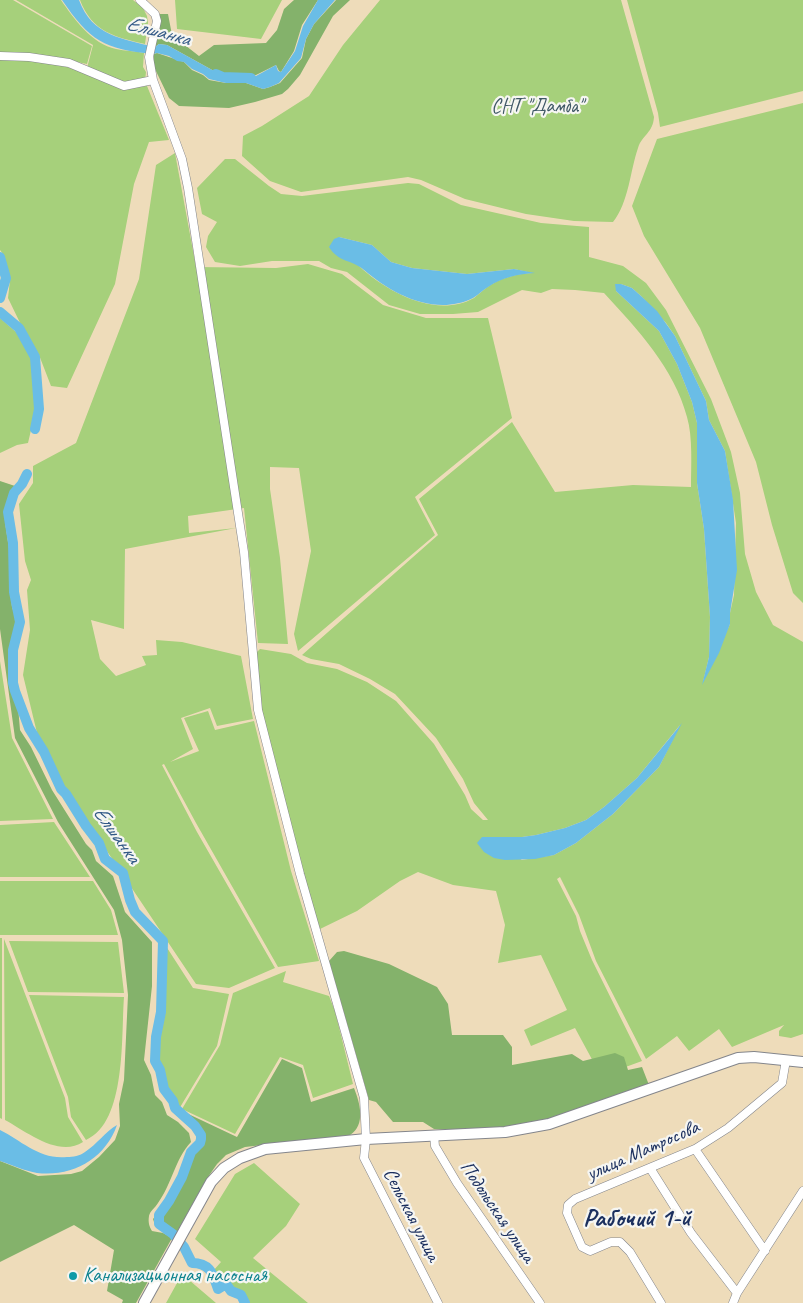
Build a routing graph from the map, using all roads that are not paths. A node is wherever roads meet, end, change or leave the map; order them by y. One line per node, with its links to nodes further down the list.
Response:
1 (140, 0): 3 (street, Сельская улица)
2 (0, 56): 3 (street)
3 (153, 80): 7 (street, Сельская улица)
4 (786, 1060): 5 (main road); 6 (main road); 8 (street, улица Матросова)
5 (803, 1062)
6 (434, 1136): 7 (main road); 15 (street, Подольская улица)
7 (366, 1139): 13 (main road); 14 (street, Сельская улица)
8 (695, 1149): 9 (street, улица Матросова); 11 (street)
9 (650, 1168): 12 (street); 16 (street, улица Матросова)
10 (803, 1191): 11 (street)
11 (765, 1251): 12 (street)
12 (737, 1293): 17 (street)
13 (144, 1303)
14 (438, 1303)
15 (540, 1303)
16 (661, 1303)
17 (733, 1303)

